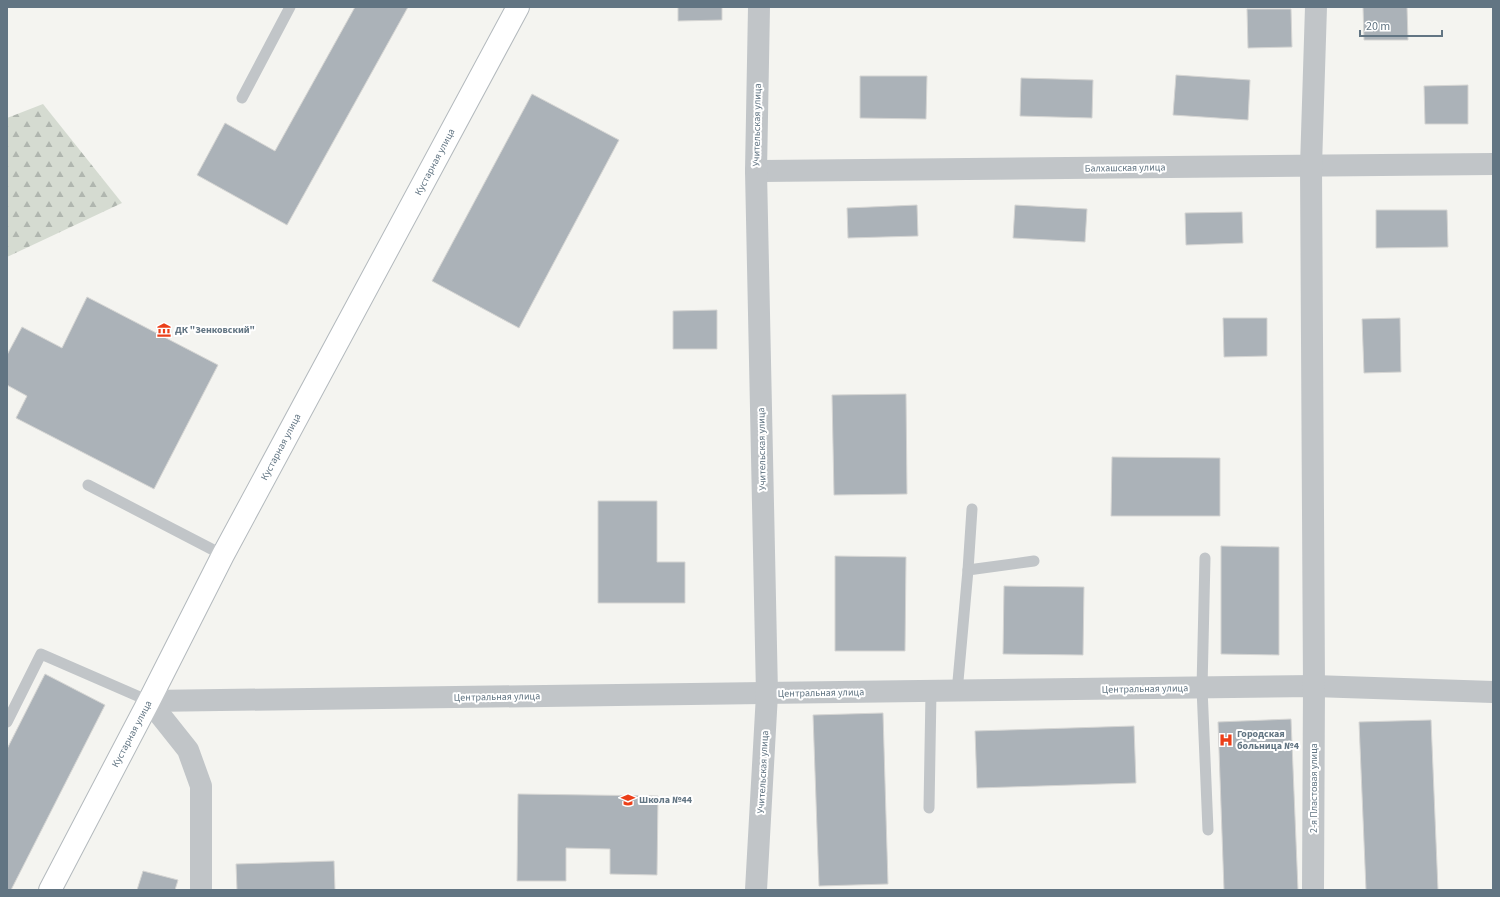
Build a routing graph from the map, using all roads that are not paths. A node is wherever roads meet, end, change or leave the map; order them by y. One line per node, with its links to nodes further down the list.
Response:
1 (290, 7): 5 (lane)
2 (518, 7): 11 (main road, Кустарная улица)
3 (759, 7): 8 (street, Учительская улица)
4 (1316, 7): 7 (street, 2-я Пластовая улица)
5 (242, 98)
6 (1493, 164): 7 (street, Балхашская улица)
7 (1311, 166): 8 (street, Балхашская улица); 15 (street, 2-я Пластовая улица)
8 (756, 171): 20 (street, Учительская улица)
9 (88, 485): 11 (lane)
10 (972, 509): 14 (lane)
11 (223, 555): 21 (main road, Кустарная улица)
12 (1205, 558): 16 (lane)
13 (1034, 561): 14 (lane)
14 (968, 570): 18 (lane)
15 (1314, 686): 16 (street, Центральная улица); 19 (street, Центральная улица); 28 (street, 2-я Пластовая улица)
16 (1202, 688): 18 (street, Центральная улица); 24 (lane)
17 (931, 692): 18 (street, Центральная улица); 20 (street, Центральная улица); 23 (lane)
18 (958, 692)
19 (1493, 692)
20 (767, 694): 21 (street, Центральная улица); 27 (street, Учительская улица)
21 (149, 701): 22 (lane); 25 (main road, Кустарная улица); 26 (street)
22 (7, 722)
23 (929, 808)
24 (1208, 830)
25 (50, 890)
26 (201, 890)
27 (756, 890)
28 (1313, 890)

